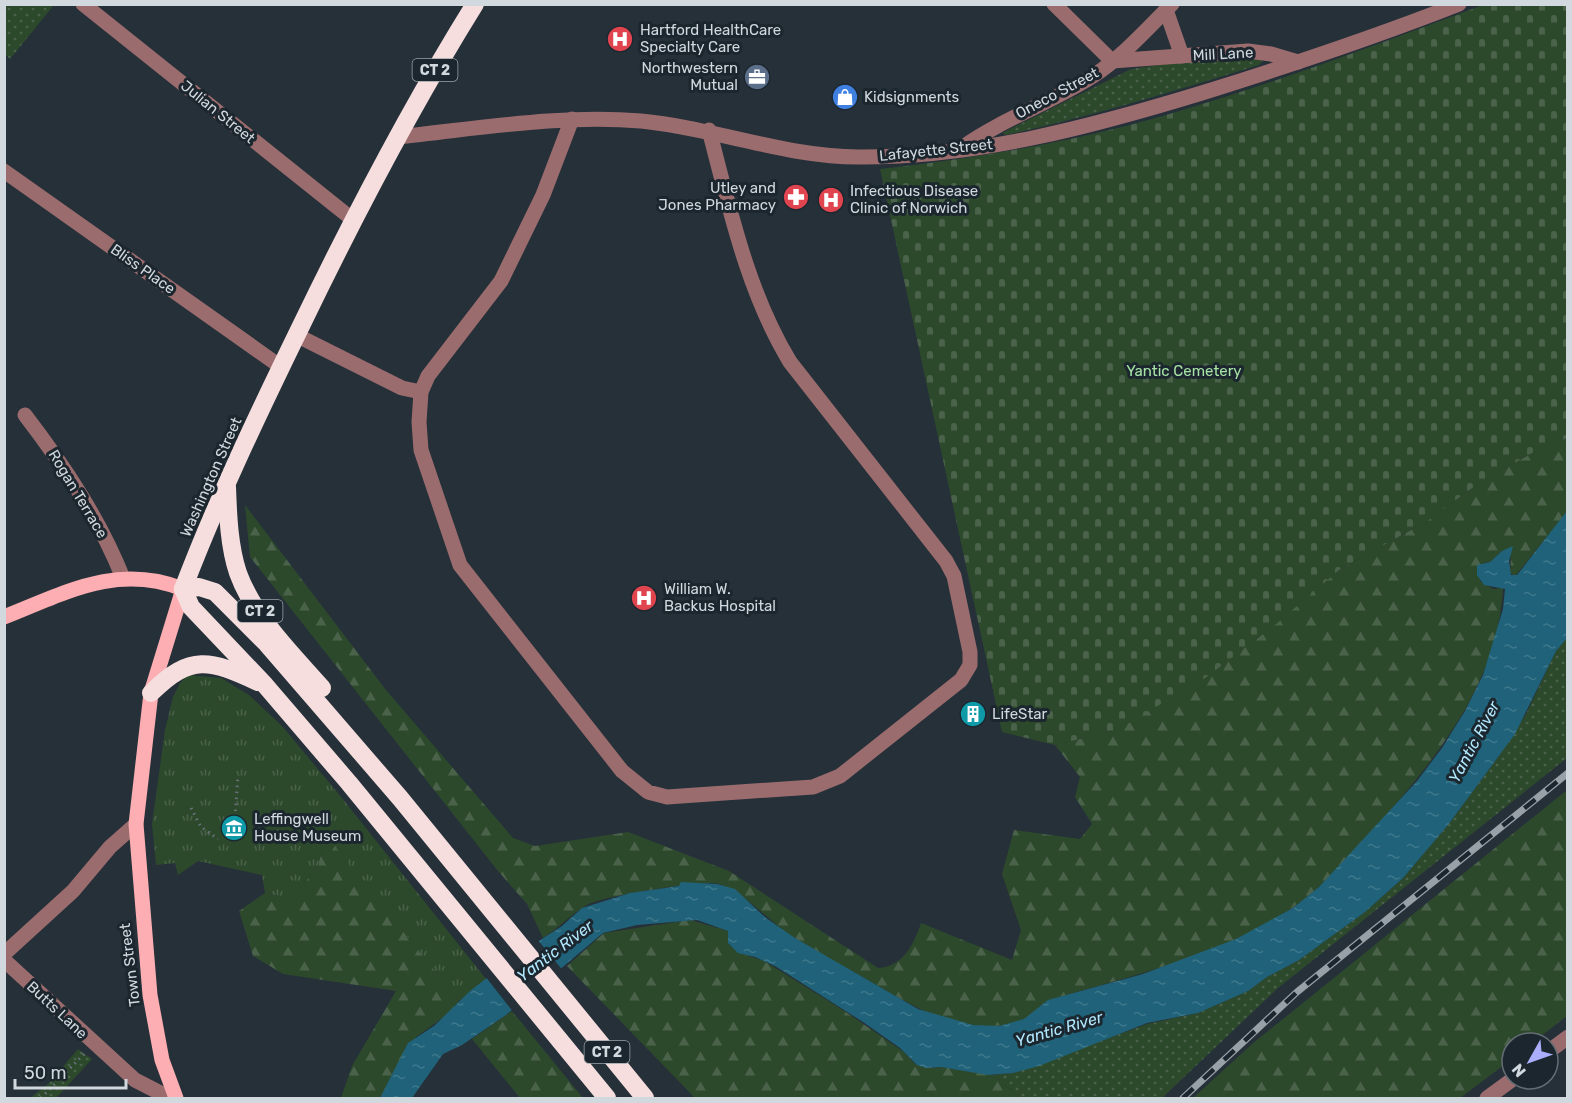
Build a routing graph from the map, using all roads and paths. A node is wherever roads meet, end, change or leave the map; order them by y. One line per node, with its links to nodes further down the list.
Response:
1 (475, 4): 11 (highway, Washington Street / CT 2)
2 (1054, 4): 7 (street)
3 (1459, 4): 8 (street, Lafayette Street)
4 (85, 5): 14 (street, Julian Street)
5 (1169, 7): 6 (street, Mill Lane); 7 (street, Oneco Street)
6 (1182, 56): 7 (street, Mill Lane); 8 (street, Mill Lane)
7 (1112, 62): 12 (street, Oneco Street)
8 (1298, 62): 12 (street, Lafayette Street)
9 (572, 119): 10 (street, Lafayette Street); 11 (street, Lafayette Street); 17 (street)
10 (709, 130): 12 (street, Lafayette Street); 17 (street)
11 (396, 136): 14 (highway, Washington Street / CT 2)
12 (962, 148)
13 (4, 171): 16 (street, Bliss Place)
14 (352, 219): 15 (highway, Washington Street / CT 2)
15 (297, 334): 16 (highway, Washington Street / CT 2); 17 (street)
16 (281, 366): 19 (highway, Washington Street / CT 2)
17 (421, 392)
18 (25, 416): 20 (street, Rogan Terrace)
19 (227, 481): 21 (highway, Washington Street / CT 2); 25 (highway, CT 2)
20 (123, 578): 21 (main road); 22 (main road)
21 (183, 589): 23 (highway, CT 2); 24 (main road, Washington Street); 25 (highway)
22 (4, 617)
23 (265, 685): 24 (highway); 38 (highway, CT 2)
24 (151, 693): 29 (main road, Washington Street)
25 (337, 723): 39 (highway, CT 2)
26 (238, 775): 28 (path)
27 (190, 808): 30 (path)
28 (236, 817)
29 (136, 824): 31 (street); 37 (main road, Town Street)
30 (218, 839)
31 (4, 954)
32 (4, 960): 33 (street, Butts Lane)
33 (94, 1045): 35 (path); 36 (street, Butts Lane)
34 (1500, 1088): 40 (street)
35 (41, 1098)
36 (170, 1098)
37 (176, 1098)
38 (607, 1098)
39 (645, 1098)
40 (1487, 1098)

